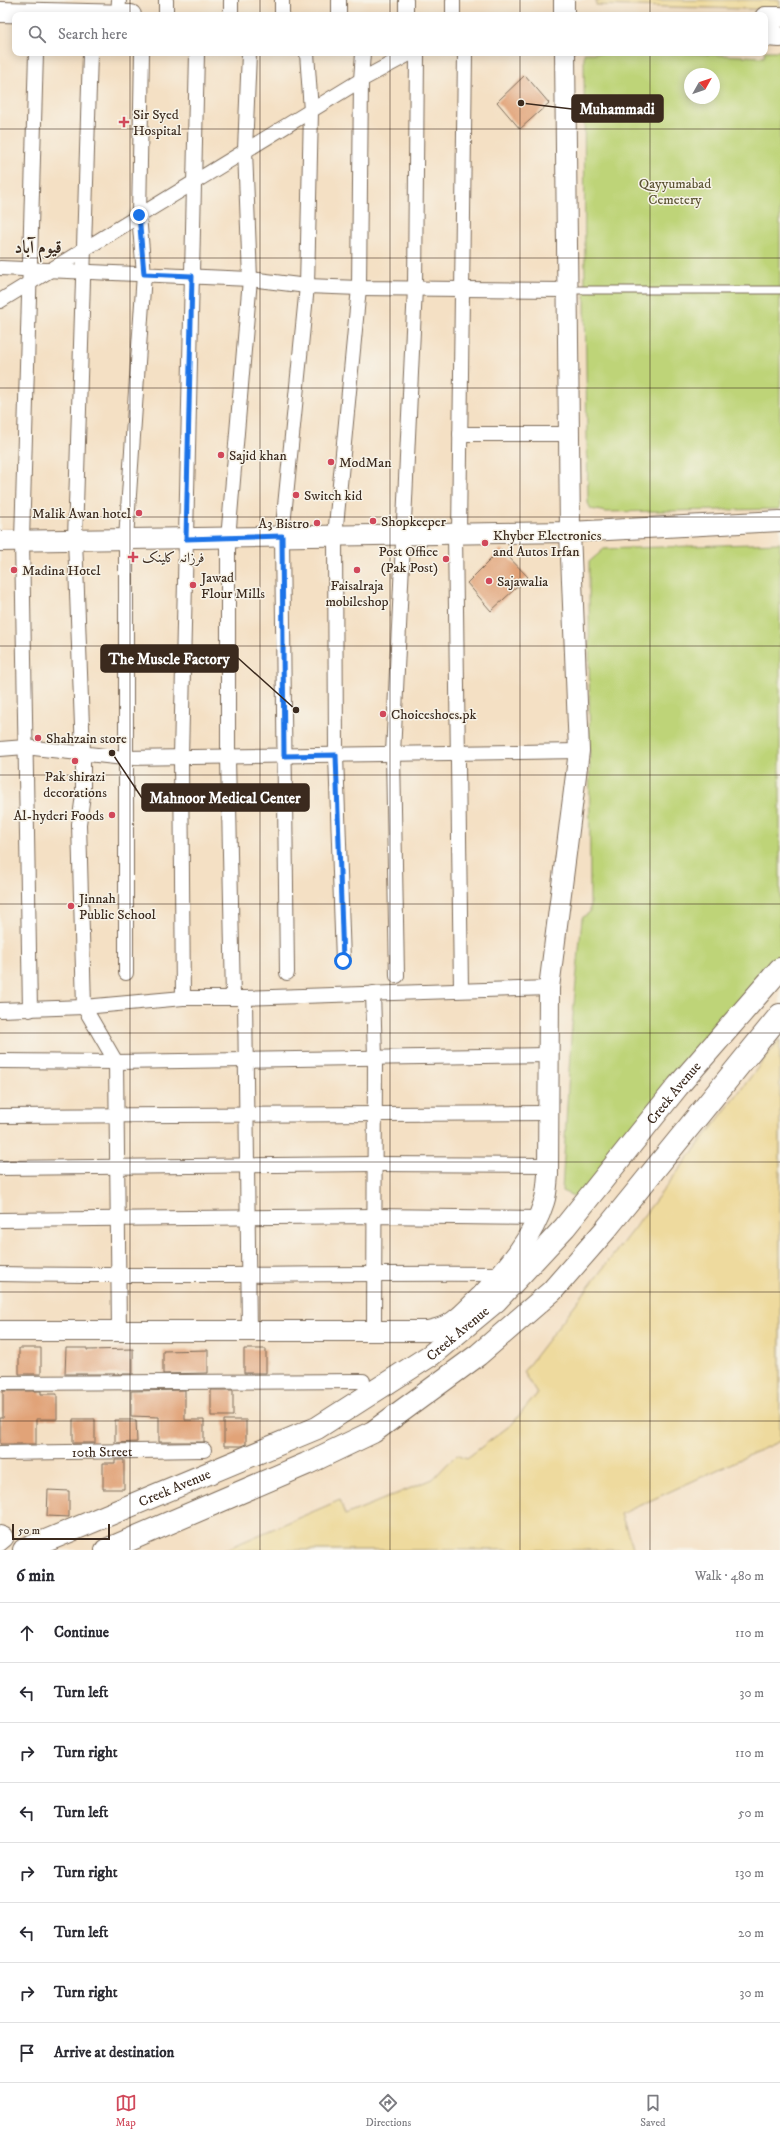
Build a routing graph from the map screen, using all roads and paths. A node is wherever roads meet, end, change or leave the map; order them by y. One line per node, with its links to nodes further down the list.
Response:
1 (0, 0): 11 (street)
2 (118, 0): 14 (street)
3 (166, 0): 15 (street)
4 (231, 0): 16 (street)
5 (282, 0): 17 (street)
6 (339, 0): 18 (street)
7 (406, 0): 19 (street)
8 (453, 0): 20 (street)
9 (564, 0): 21 (street)
10 (60, 7): 12 (street); 13 (street)
11 (0, 12): 22 (street)
12 (44, 12)
13 (79, 12)
14 (118, 12)
15 (166, 12)
16 (231, 12)
17 (282, 12)
18 (339, 12)
19 (406, 12)
20 (453, 12)
21 (564, 12)
22 (12, 13)
23 (768, 17): 24 (street)
24 (780, 17)
25 (768, 36): 26 (street)
26 (780, 37)
27 (36, 56): 48 (street)
28 (90, 56): 43 (street)
29 (142, 56): 42 (street)
30 (197, 56): 41 (street)
31 (249, 56): 40 (street)
32 (307, 56): 39 (street)
33 (363, 56): 38 (street)
34 (405, 56): 38 (street)
35 (417, 56): 53 (street)
36 (465, 56): 54 (street)
37 (565, 56): 55 (street)
38 (361, 80): 39 (street); 52 (street)
39 (311, 111): 40 (street); 51 (street)
40 (245, 150): 41 (street); 50 (street)
41 (194, 182): 42 (street); 49 (street)
42 (139, 215): 43 (street); 47 (street)
43 (83, 249): 45 (street); 46 (street)
44 (0, 268): 48 (street)
45 (49, 270): 46 (street); 48 (street)
46 (83, 272): 47 (street); 67 (street)
47 (144, 274): 49 (street); 68 (street)
48 (30, 276): 57 (street); 71 (street)
49 (192, 276): 50 (street); 69 (street)
50 (250, 279): 51 (street); 66 (street)
51 (307, 286): 52 (street); 64 (street)
52 (359, 288): 53 (street); 65 (street)
53 (415, 288): 54 (street); 62 (street)
54 (461, 288): 55 (street); 58 (street)
55 (567, 290): 56 (lane); 59 (street)
56 (780, 290)
57 (0, 300)
58 (460, 434): 59 (street); 63 (street)
59 (569, 434): 61 (street)
60 (780, 521): 61 (street)
61 (570, 532): 63 (street); 74 (street)
62 (402, 534): 63 (street); 65 (street); 77 (street)
63 (457, 534): 76 (street)
64 (282, 536): 65 (street); 66 (street); 79 (street)
65 (335, 536): 78 (street)
66 (228, 538): 69 (street); 81 (street)
67 (75, 539): 68 (street); 71 (street); 75 (street)
68 (126, 539): 69 (street); 82 (street)
69 (186, 539): 80 (street)
70 (0, 540): 71 (street)
71 (22, 540): 72 (street)
72 (25, 747): 73 (street); 75 (street); 95 (street)
73 (0, 749)
74 (579, 751): 76 (street); 88 (street)
75 (83, 753): 82 (street); 93 (street)
76 (458, 753): 77 (street); 89 (street)
77 (393, 754): 78 (street); 87 (street)
78 (336, 755): 79 (street); 83 (street)
79 (284, 756): 81 (street); 86 (street)
80 (181, 757): 81 (street); 82 (street); 91 (street)
81 (228, 757): 92 (street)
82 (124, 758): 85 (street)
83 (343, 961)
84 (780, 969): 132 (main road, Creek Avenue)
85 (126, 973)
86 (287, 973)
87 (398, 976)
88 (549, 988): 89 (street); 97 (street)
89 (461, 990): 90 (street)
90 (373, 993): 92 (street); 98 (street)
91 (183, 998): 92 (street); 93 (street)
92 (239, 998): 99 (street)
93 (84, 1008): 95 (street); 101 (street)
94 (0, 1010): 95 (street)
95 (30, 1010)
96 (780, 1015): 133 (main road, Creek Avenue)
97 (548, 1055): 98 (street); 102 (street)
98 (375, 1057): 99 (street); 105 (street)
99 (247, 1059): 101 (street); 103 (street)
100 (0, 1061): 101 (street)
101 (116, 1062): 104 (street)
102 (547, 1112): 105 (street); 109 (street)
103 (247, 1113): 104 (street); 105 (street); 108 (street)
104 (116, 1114): 106 (street); 110 (street)
105 (375, 1114): 107 (street)
106 (0, 1116)
107 (374, 1164): 108 (street); 109 (street); 112 (street)
108 (248, 1165): 110 (street); 114 (street)
109 (547, 1166): 115 (street)
110 (117, 1167): 111 (street); 113 (street)
111 (0, 1168)
112 (374, 1216): 114 (street); 115 (street); 118 (street)
113 (118, 1218): 114 (street); 116 (street); 121 (street)
114 (248, 1218): 117 (street)
115 (538, 1218): 120 (street)
116 (0, 1220)
117 (249, 1273): 118 (street); 121 (street); 123 (street)
118 (374, 1273): 120 (street); 125 (street)
119 (0, 1274): 121 (street)
120 (502, 1274): 125 (street)
121 (118, 1276): 122 (street)
122 (119, 1330): 123 (street); 124 (street)
123 (249, 1330): 125 (street)
124 (0, 1331)
125 (374, 1331)
126 (363, 1381): 127 (street)
127 (0, 1383)
128 (204, 1450): 129 (street, 10th Street)
129 (0, 1453)
130 (0, 1533): 131 (street)
131 (0, 1544)
132 (24, 1550)
133 (106, 1550)

